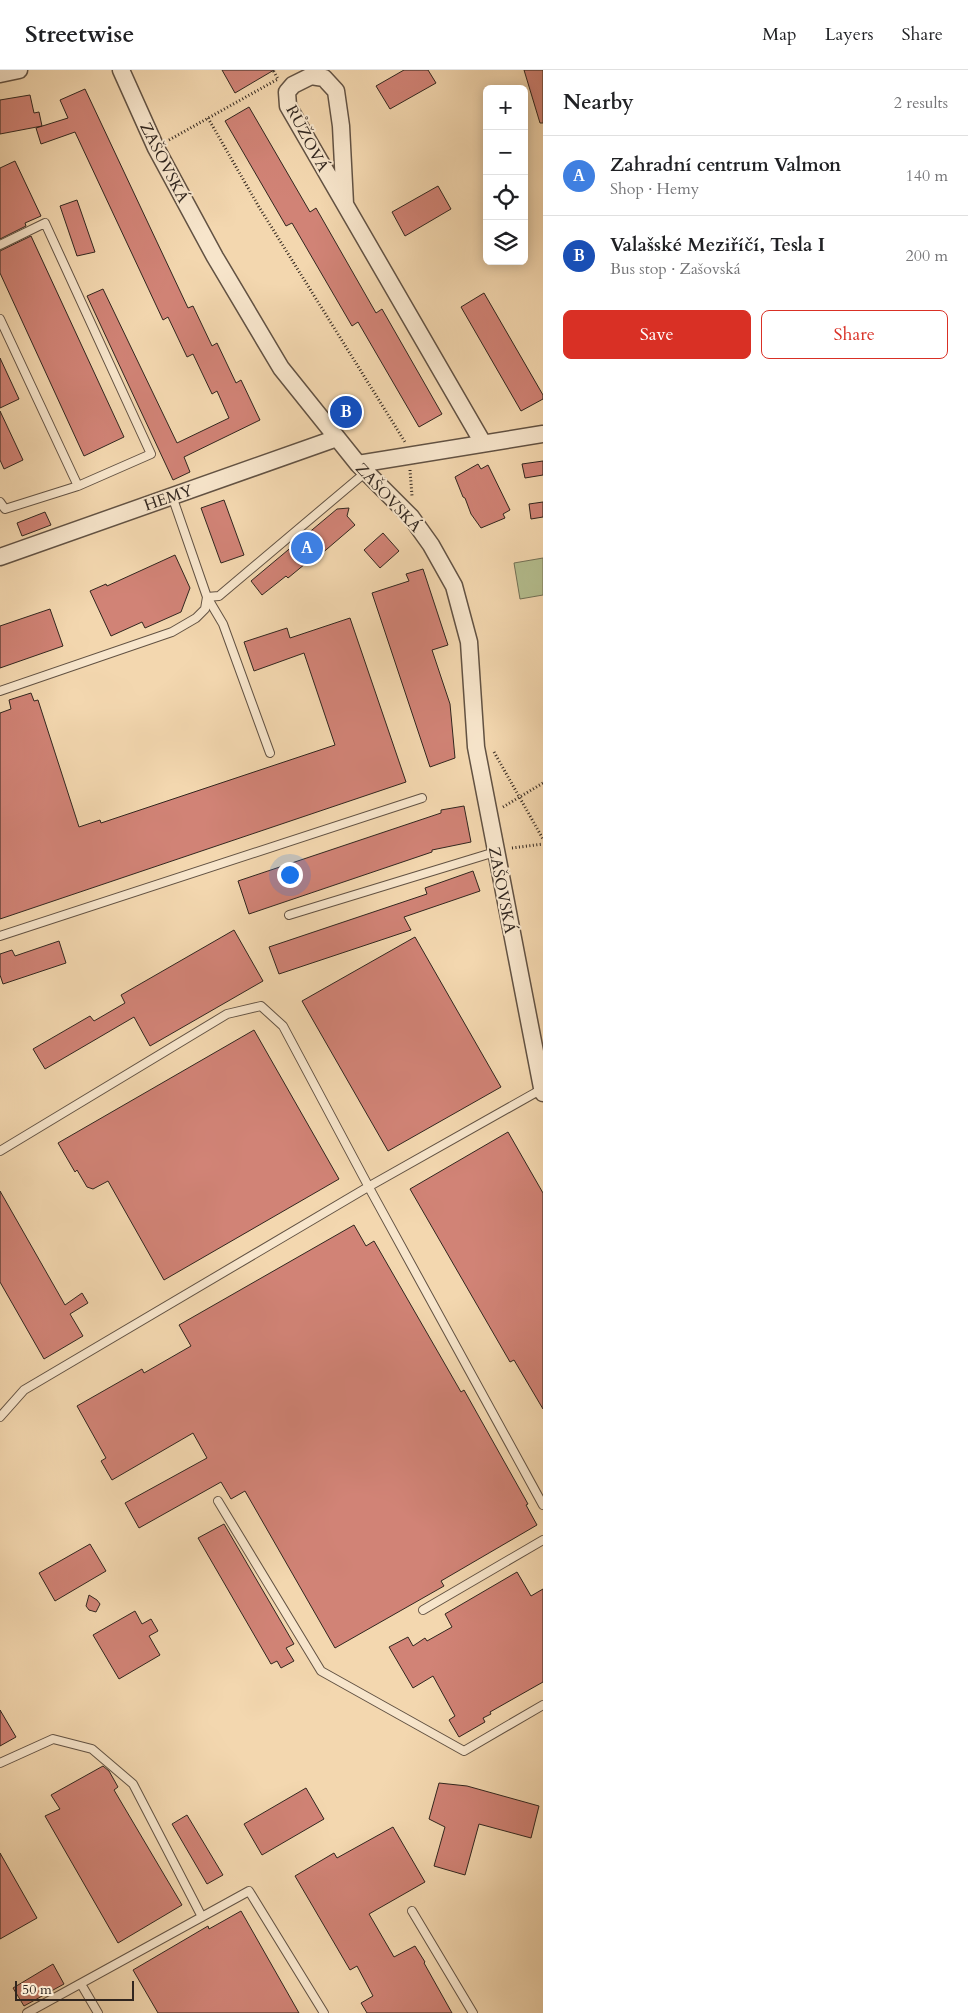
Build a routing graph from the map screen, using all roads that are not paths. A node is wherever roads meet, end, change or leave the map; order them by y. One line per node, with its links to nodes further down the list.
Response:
1 (20, 70): 3 (street)
2 (121, 70): 8 (street, ZAŠOVSKÁ)
3 (0, 74)
4 (344, 204): 4 (street, RŮŽOVÁ); 9 (street, RŮŽOVÁ)
5 (0, 245): 11 (lane)
6 (0, 319): 11 (lane)
7 (543, 434): 9 (street)
8 (336, 438): 10 (street, ZAŠOVSKÁ); 12 (street, HEMY)
9 (483, 444): 10 (street)
10 (362, 468): 15 (lane); 19 (street, ZAŠOVSKÁ)
11 (78, 486): 13 (lane)
12 (172, 496): 14 (street, HEMY); 15 (lane)
13 (0, 502)
14 (0, 557)
15 (207, 596): 16 (lane); 17 (lane)
16 (0, 691)
17 (270, 753)
18 (422, 798): 21 (lane)
19 (495, 852): 20 (lane); 22 (street, ZAŠOVSKÁ)
20 (289, 915)
21 (0, 936)
22 (542, 1091): 24 (lane)
23 (0, 1151): 24 (lane)
24 (368, 1186): 25 (lane); 27 (lane)
25 (0, 1417)
26 (218, 1501): 30 (lane)
27 (543, 1505)
28 (543, 1540): 29 (lane)
29 (423, 1610)
30 (543, 1706)
31 (0, 1763): 33 (lane)
32 (412, 1911): 38 (lane)
33 (202, 1917): 34 (lane); 37 (lane)
34 (81, 1984): 35 (lane); 36 (lane)
35 (28, 2013)
36 (98, 2013)
37 (324, 2013)
38 (473, 2013)

